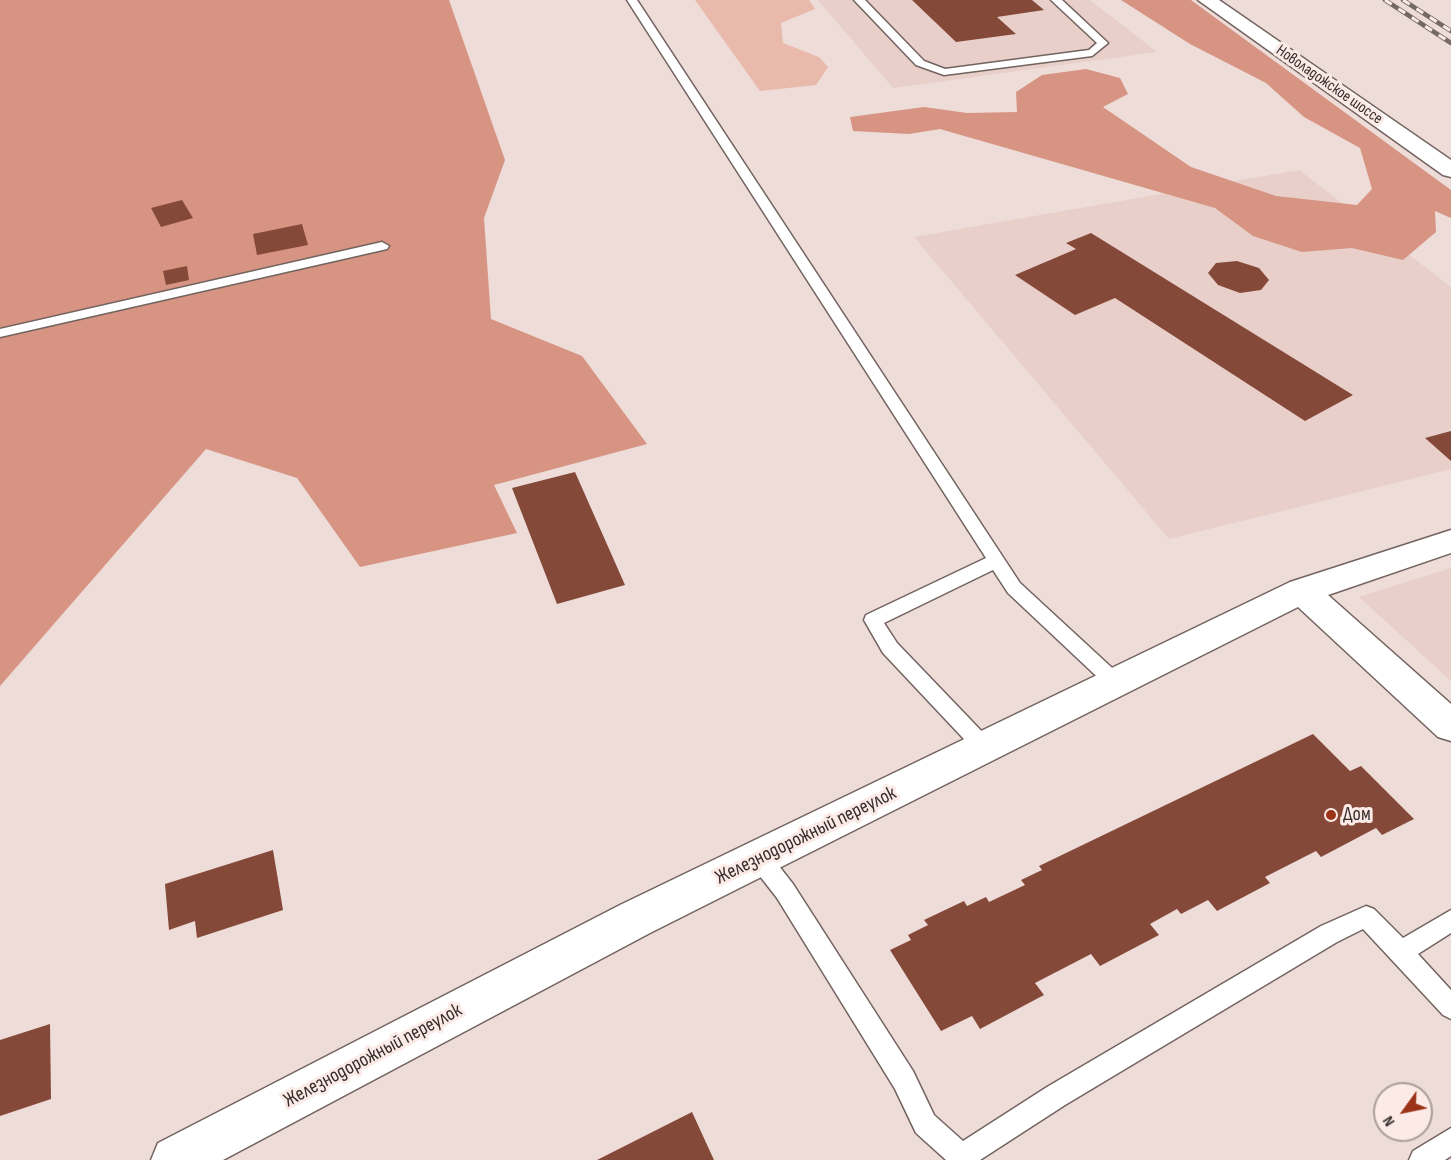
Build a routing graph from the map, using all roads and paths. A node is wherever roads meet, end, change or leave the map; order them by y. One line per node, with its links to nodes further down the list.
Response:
1 (632, 0): 9 (lane)
2 (859, 0): 3 (lane)
3 (1056, 0)
4 (1207, 0): 5 (street, Новоладожское шоссе)
5 (1451, 170)
6 (382, 246): 7 (lane)
7 (0, 333)
8 (1451, 542): 10 (street, Железнодорожный переулок)
9 (996, 561): 11 (lane); 13 (lane)
10 (1302, 591): 11 (street, Железнодорожный переулок); 12 (street)
11 (1116, 683): 13 (street, Железнодорожный переулок)
12 (1451, 726)
13 (985, 748): 14 (street, Железнодорожный переулок)
14 (760, 859): 19 (lane); 20 (street, Железнодорожный переулок)
15 (1451, 920): 16 (lane)
16 (1401, 952): 17 (lane); 19 (lane)
17 (1451, 1007)
18 (1451, 1141): 21 (lane)
19 (964, 1158)
20 (175, 1160)
21 (1422, 1160)

